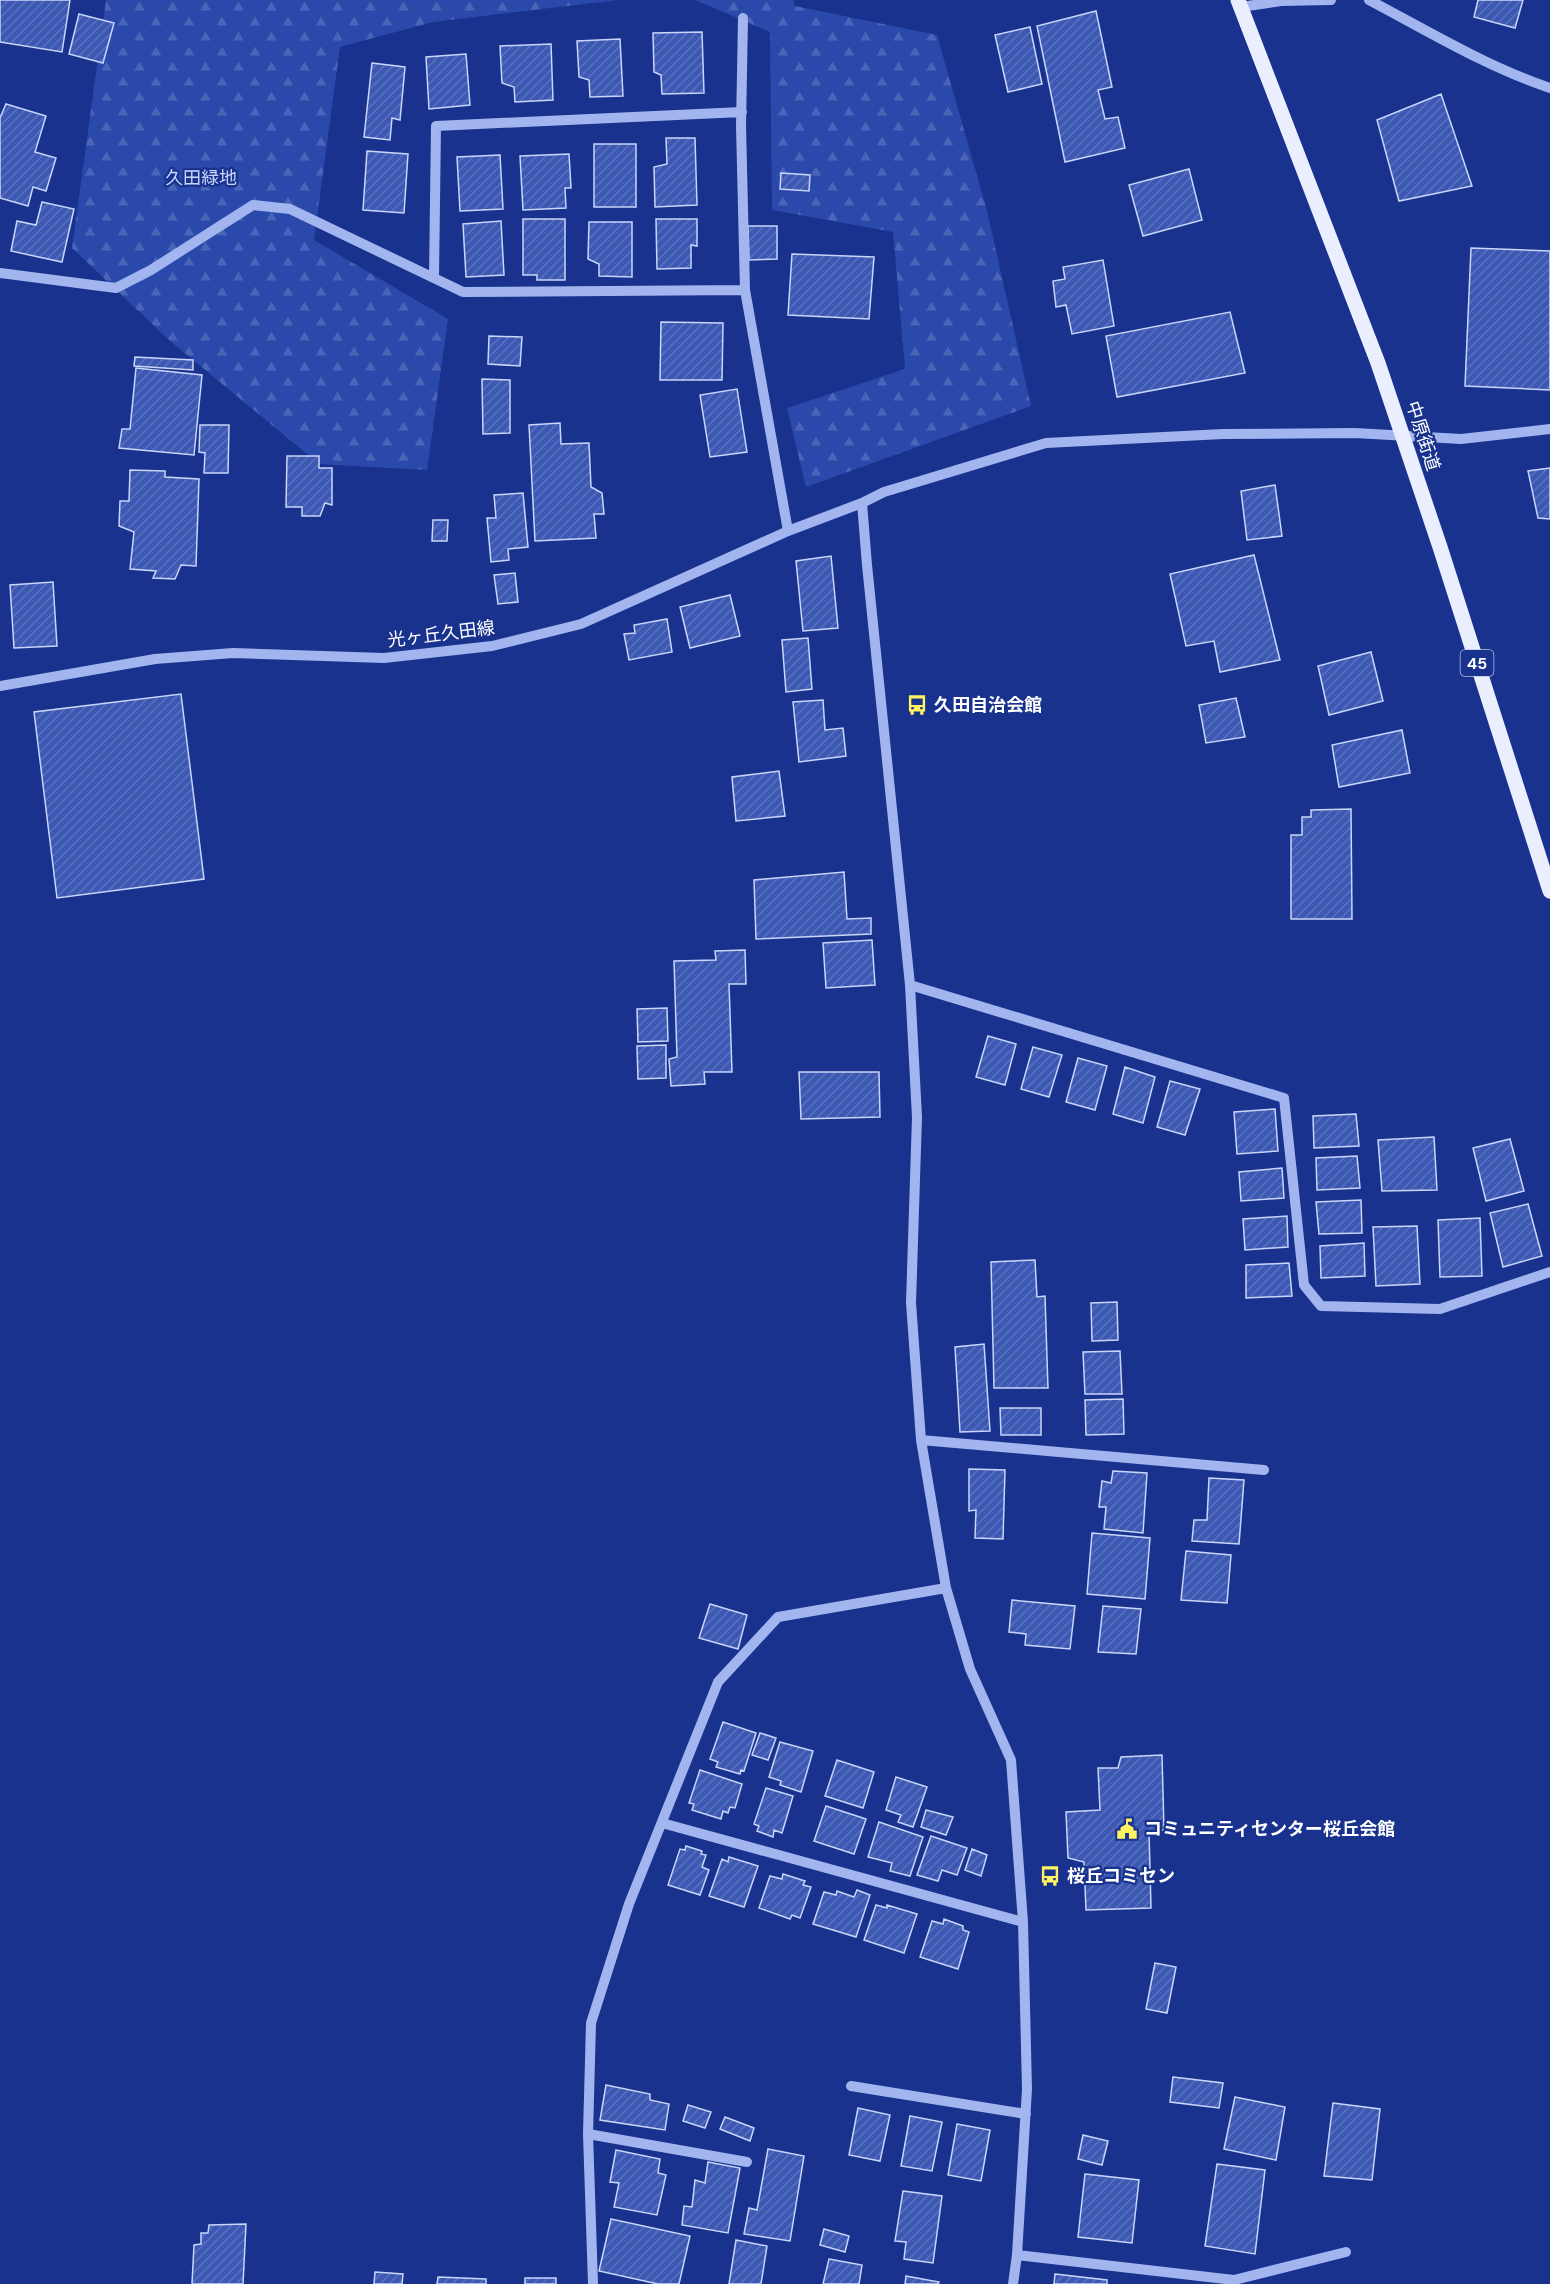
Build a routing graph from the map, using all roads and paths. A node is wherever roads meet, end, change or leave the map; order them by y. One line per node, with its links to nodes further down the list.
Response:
1 (1331, 0): 3 (street)
2 (1369, 0): 5 (street)
3 (1240, 4): 11 (main road, 中原街道 / 45)
4 (743, 18): 6 (street)
5 (1550, 88)
6 (741, 112): 8 (street); 9 (street)
7 (0, 273): 8 (street)
8 (434, 278): 9 (street)
9 (745, 290): 13 (street)
10 (1550, 429): 11 (street, 光ヶ丘久田線)
11 (1402, 435): 12 (street, 光ヶ丘久田線); 15 (main road, 中原街道 / 45)
12 (862, 503): 13 (street, 光ヶ丘久田線); 16 (street)
13 (788, 531): 14 (street, 光ヶ丘久田線)
14 (0, 686)
15 (1549, 885)
16 (910, 985): 17 (street); 18 (street)
17 (1550, 1272)
18 (921, 1440): 19 (street); 20 (street)
19 (1264, 1470)
20 (946, 1588): 21 (street); 22 (street)
21 (662, 1823): 22 (street); 25 (street)
22 (1023, 1922): 24 (street)
23 (851, 2086): 24 (street)
24 (1026, 2115): 28 (street)
25 (588, 2134): 26 (street); 29 (street)
26 (747, 2162)
27 (1346, 2252): 28 (street)
28 (1017, 2255): 30 (street)
29 (593, 2284)
30 (1013, 2284)

